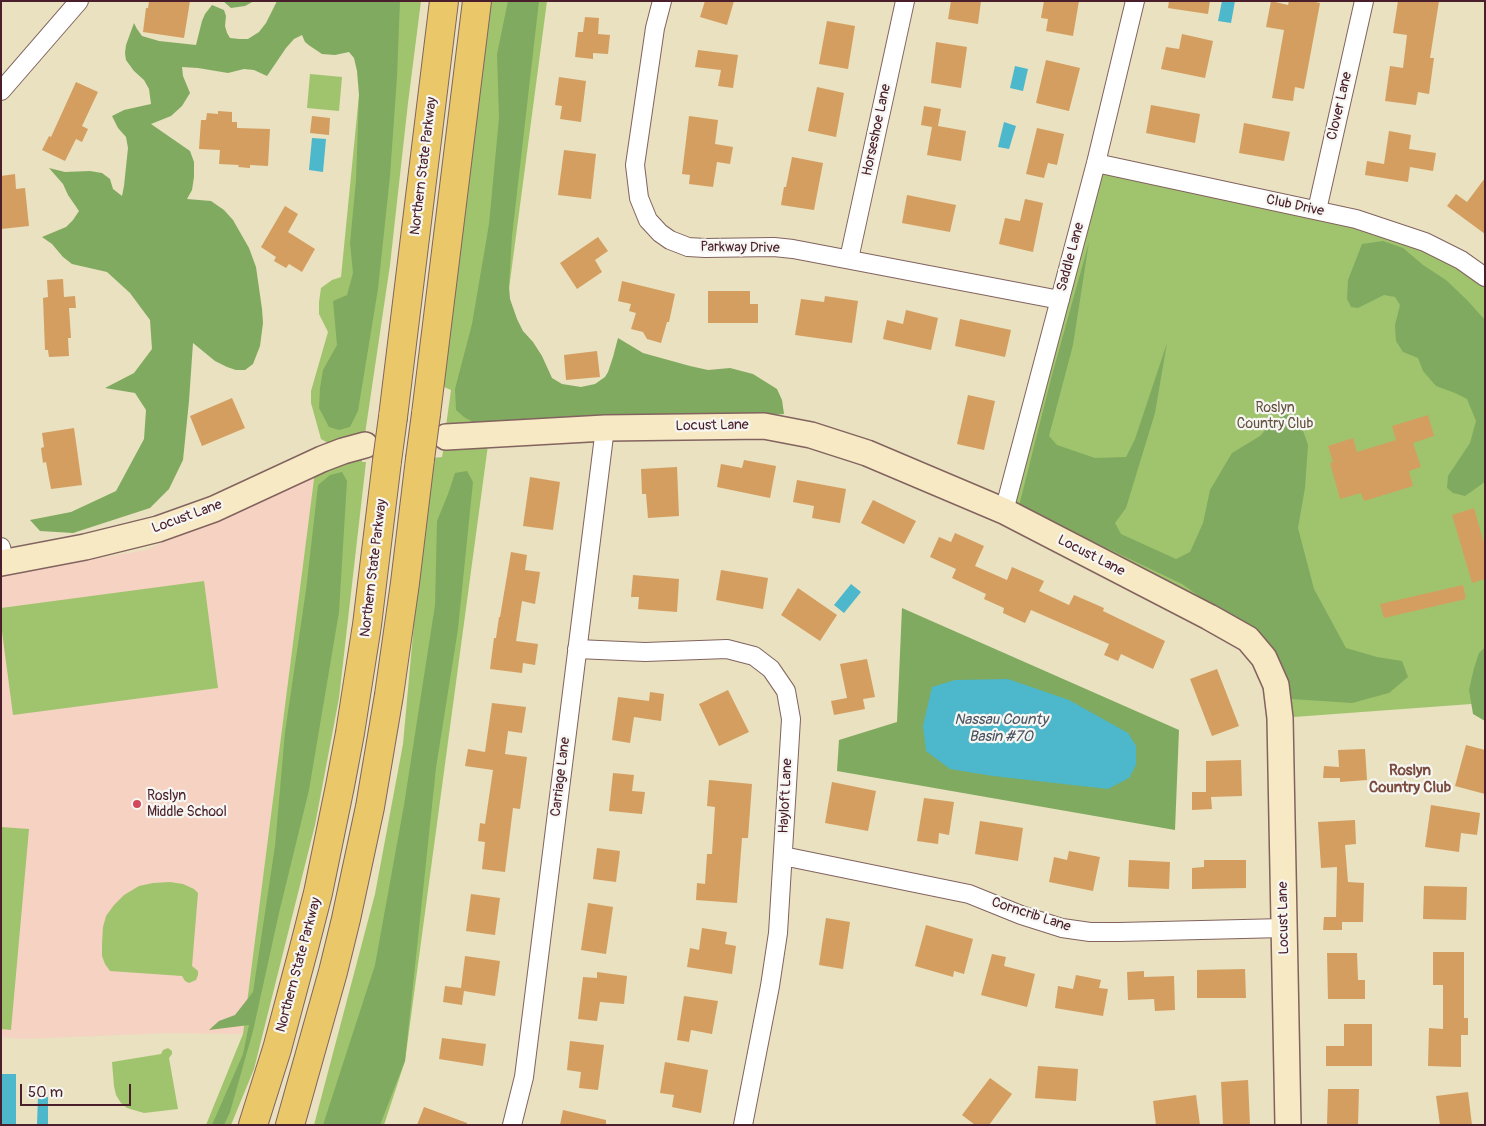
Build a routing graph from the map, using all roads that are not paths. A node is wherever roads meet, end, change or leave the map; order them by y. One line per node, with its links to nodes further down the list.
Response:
1 (79, 1): 8 (street)
2 (444, 1): 23 (highway, Northern State Parkway, bridge)
3 (477, 1): 22 (highway, bridge)
4 (662, 1): 11 (street, Parkway Drive)
5 (905, 1): 11 (street, Horseshoe Lane)
6 (1135, 1): 9 (street, Saddle Lane)
7 (1364, 1): 10 (street, Clover Lane)
8 (1, 92)
9 (1096, 163): 10 (street, Club Drive); 13 (street, Saddle Lane)
10 (1317, 210): 12 (street, Club Drive)
11 (849, 260): 13 (street, Parkway Drive)
12 (1485, 277)
13 (1060, 300): 17 (street, Saddle Lane)
14 (605, 428): 15 (street, Locust Lane); 17 (street, Locust Lane); 19 (street, Carriage Lane)
15 (446, 437)
16 (365, 445): 18 (street, Locust Lane)
17 (1004, 511): 21 (street, Locust Lane)
18 (2, 557)
19 (577, 649): 20 (street, Hayloft Lane); 27 (street, Carriage Lane)
20 (783, 856): 21 (street, Corncrib Lane); 28 (street, Hayloft Lane)
21 (1284, 928): 29 (street, Locust Lane)
22 (318, 1027): 25 (highway); 26 (highway)
23 (257, 1113): 24 (highway, Northern State Parkway)
24 (249, 1125)
25 (290, 1125)
26 (304, 1125)
27 (512, 1125)
28 (743, 1125)
29 (1288, 1125)

